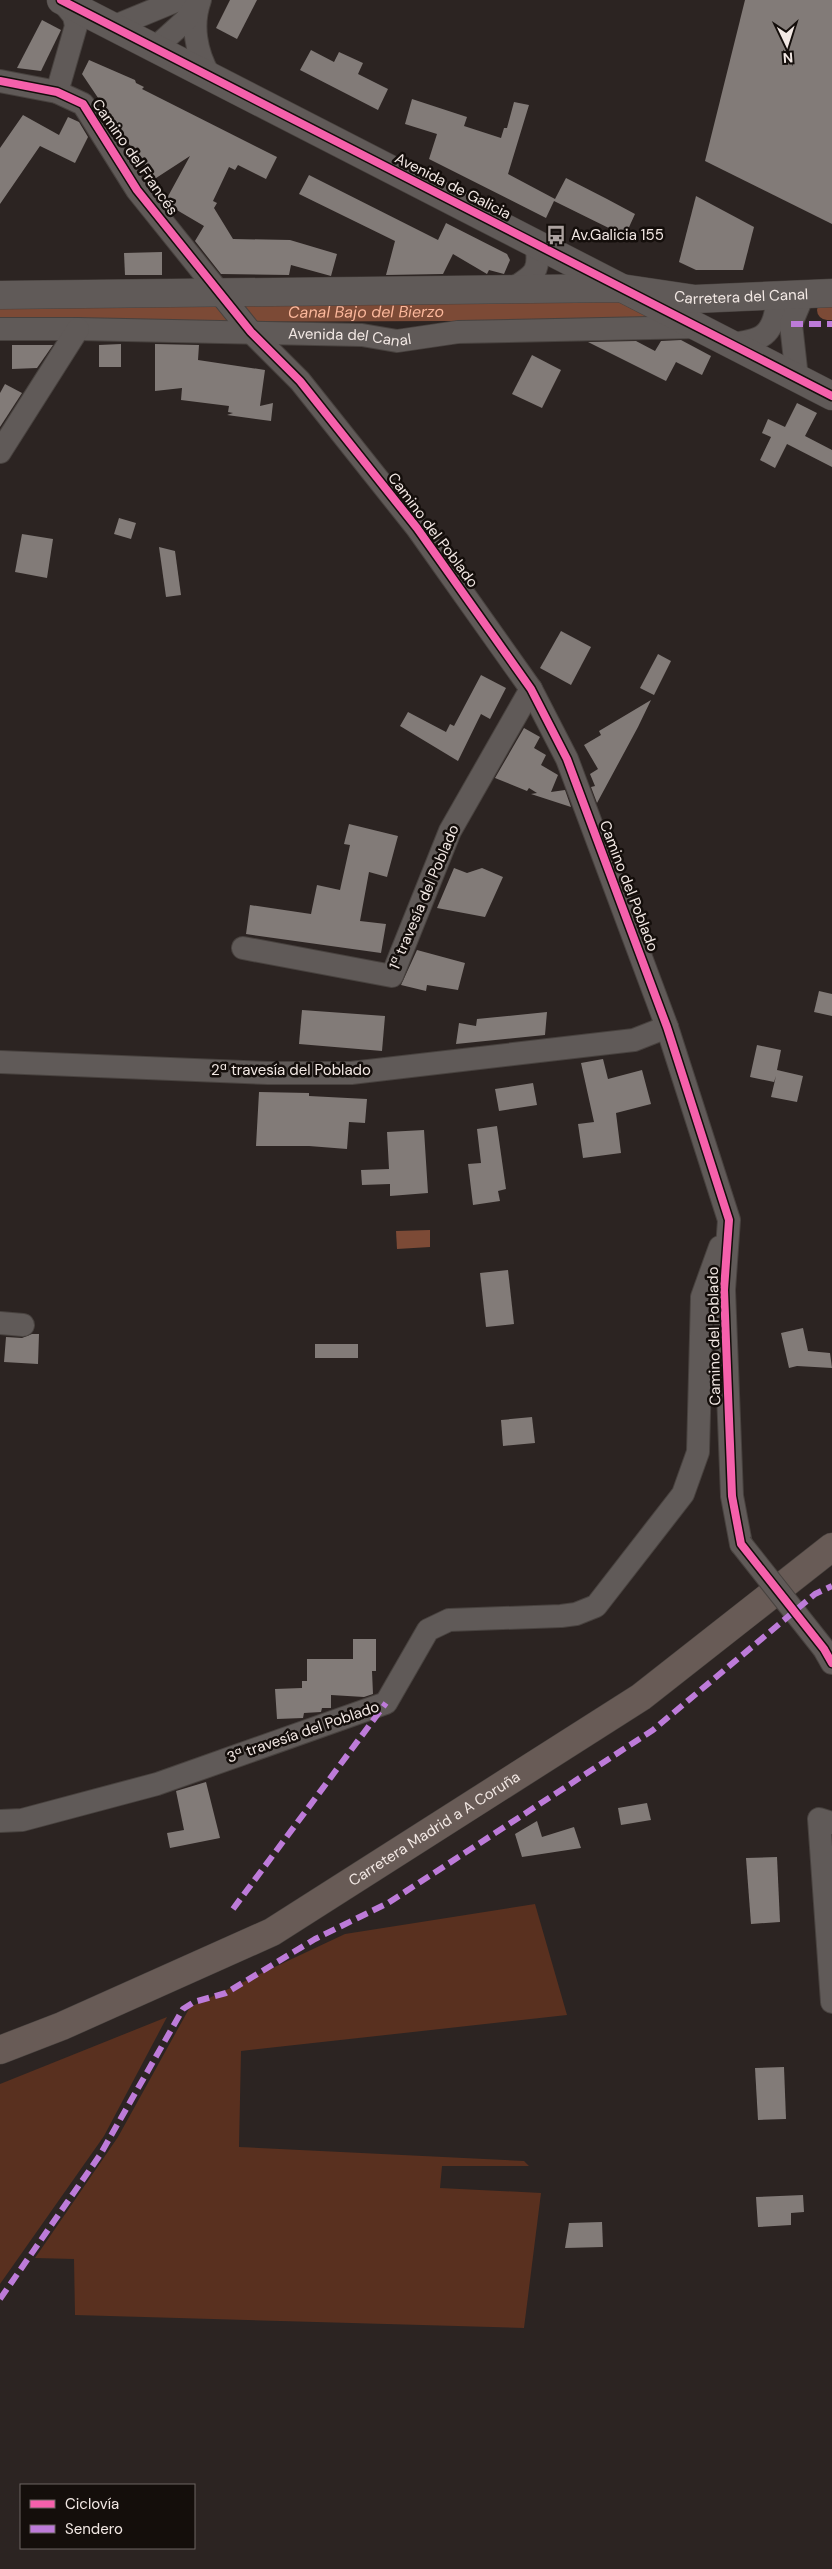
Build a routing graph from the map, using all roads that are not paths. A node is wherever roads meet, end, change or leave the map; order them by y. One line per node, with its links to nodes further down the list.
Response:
1 (61, 0): 4 (main road, Avenida de Galicia); 8 (street)
2 (200, 0): 5 (street); 6 (street)
3 (172, 3): 4 (street); 5 (street)
4 (108, 23): 5 (main road, Avenida de Galicia); 8 (street)
5 (152, 46): 6 (main road, Avenida de Galicia)
6 (209, 75): 9 (main road, Avenida de Galicia)
7 (0, 81): 8 (street, Camino del Francés)
8 (58, 92): 12 (street, Camino del Francés)
9 (536, 244): 10 (main road, Avenida de Galicia); 11 (street)
10 (621, 288): 11 (main road); 16 (main road, Carretera del Canal); 17 (main road, Avenida de Galicia)
11 (512, 289): 12 (main road)
12 (219, 292): 15 (main road); 20 (street, Camino del Francés)
13 (804, 293): 14 (main road, Carretera del Canal); 16 (main road, Carretera del Canal); 22 (street)
14 (832, 293)
15 (0, 294)
16 (772, 295): 21 (street)
17 (691, 324): 20 (street, Avenida del Canal); 21 (main road, Avenida de Galicia)
18 (0, 329): 19 (street, Avenida del Canal)
19 (78, 329): 20 (street, Avenida del Canal); 24 (street)
20 (251, 332): 25 (street, Camino del Poblado)
21 (730, 344): 22 (main road, Avenida de Galicia)
22 (797, 378): 23 (main road, Avenida de Galicia)
23 (832, 396)
24 (0, 452)
25 (531, 689): 26 (street, 1ª travesía del Poblado); 27 (street, Camino del Poblado)
26 (243, 948)
27 (667, 1027): 28 (street, 2ª travesía del Poblado); 29 (street, Camino del Poblado)
28 (0, 1062)
29 (729, 1220): 33 (street, Camino del Poblado, bridge); 34 (street, 3ª travesía del Poblado)
30 (0, 1323): 31 (street)
31 (23, 1325)
32 (832, 1547): 37 (highway, Carretera Madrid a A Coruña)
33 (828, 1656)
34 (0, 1821)
35 (832, 1824): 36 (street)
36 (832, 2002)
37 (0, 2050)

